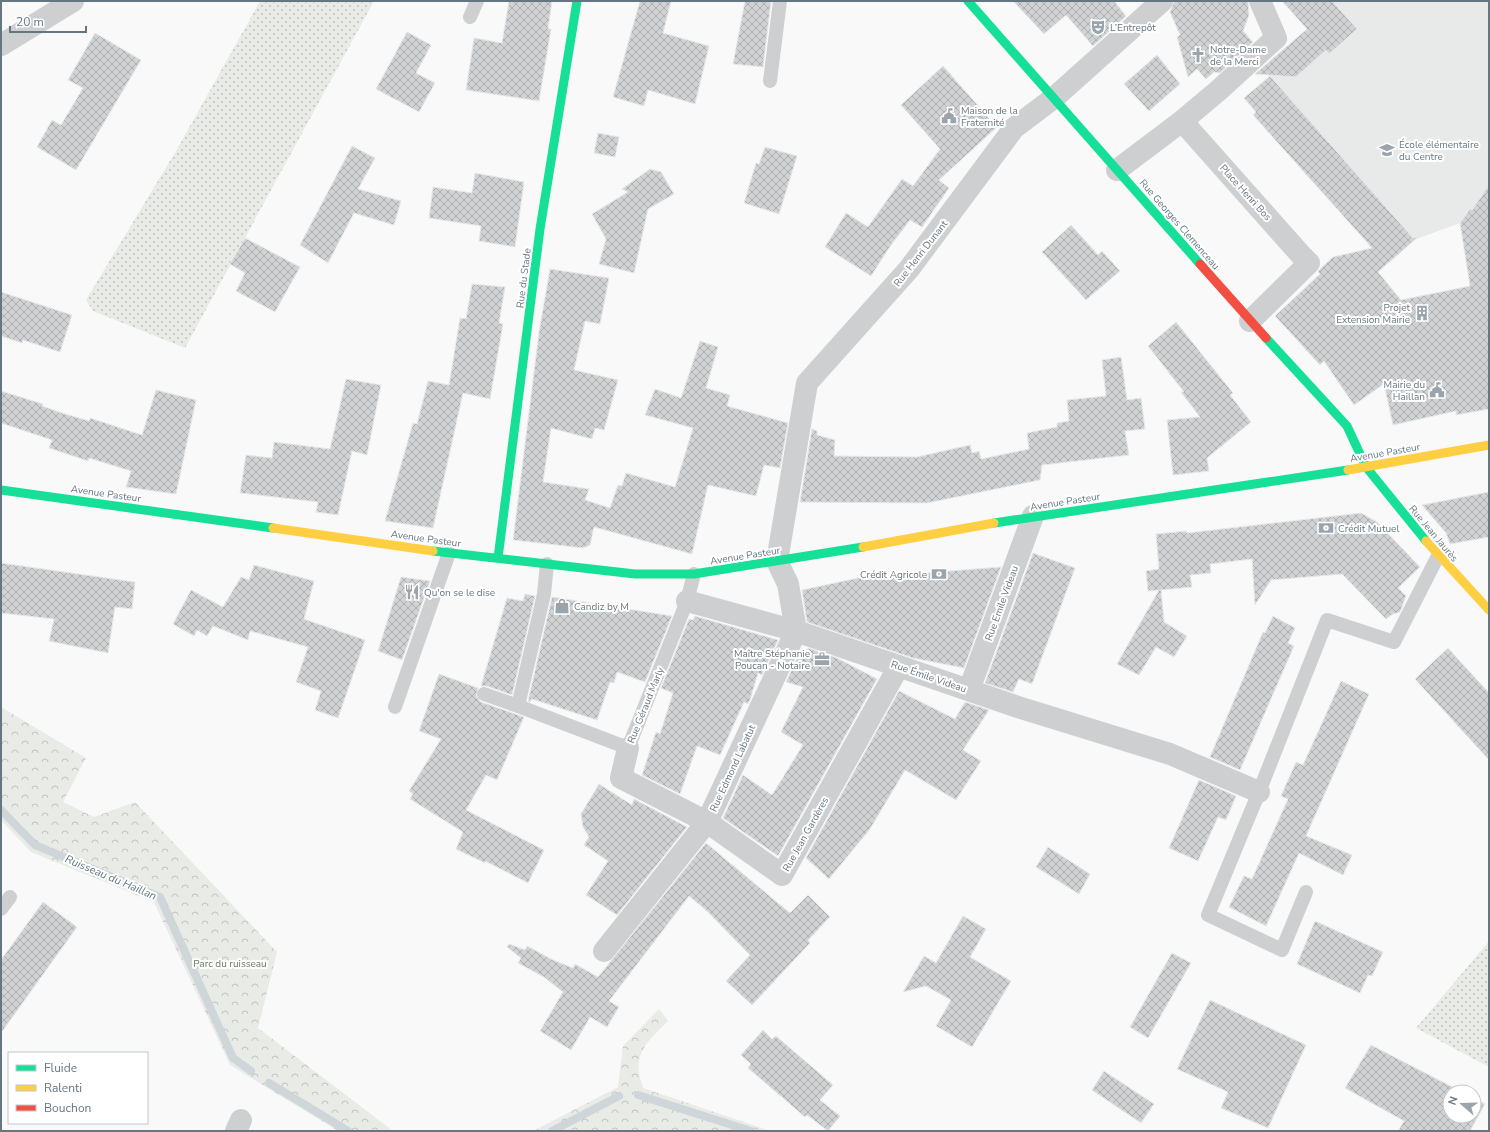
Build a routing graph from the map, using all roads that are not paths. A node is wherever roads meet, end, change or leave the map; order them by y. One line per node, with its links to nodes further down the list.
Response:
1 (73, 1): 9 (street)
2 (477, 1): 8 (lane)
3 (578, 1): 21 (main road, Rue du Stade)
4 (780, 1): 10 (lane)
5 (968, 1): 11 (main road, Rue Georges Clemenceau)
6 (1162, 1): 11 (street, Rue Henri Dunant)
7 (1260, 1): 12 (street)
8 (470, 17)
9 (1, 45)
10 (770, 81)
11 (1055, 97): 13 (main road, Rue Georges Clemenceau); 22 (street, Rue Henri Dunant)
12 (1182, 121): 13 (street); 14 (street, Place Henri Bos)
13 (1117, 170): 14 (main road, Rue Georges Clemenceau)
14 (1250, 321): 16 (main road, Rue Georges Clemenceau)
15 (1489, 445): 16 (main road, Avenue Pasteur)
16 (1366, 467): 18 (main road, Avenue Pasteur); 20 (main road, Rue Jean Jaurès)
17 (1, 490): 19 (main road, Avenue Pasteur)
18 (1033, 516): 22 (main road, Avenue Pasteur); 30 (street, Rue Emile Videau)
19 (449, 553): 21 (main road, Avenue Pasteur); 33 (lane)
20 (1438, 556): 25 (main road, Rue Jean Jaurès); 35 (lane)
21 (498, 558): 23 (main road, Avenue Pasteur)
22 (777, 561): 24 (main road, Avenue Pasteur); 28 (street)
23 (547, 564): 24 (main road, Avenue Pasteur); 32 (lane)
24 (694, 574): 26 (lane, Rue Géraud Marly)
25 (1482, 592): 27 (main road, Rue Jean Jaurès)
26 (687, 601): 28 (street, Rue Émile Videau); 34 (lane, Rue Géraud Marly)
27 (1489, 610)
28 (796, 631): 29 (street, Rue Émile Videau); 36 (street, Rue Edmond Labatut)
29 (899, 666): 30 (street, Rue Émile Videau); 36 (street, Rue Jean Gardères)
30 (969, 690): 35 (street, Rue Émile Videau)
31 (484, 694): 32 (lane, Rue Géraud Marly)
32 (518, 706): 34 (lane, Rue Géraud Marly)
33 (394, 707)
34 (628, 748): 36 (street, Rue Jean Gardères)
35 (1259, 792): 37 (lane)
36 (707, 822): 40 (street, Rue Edmond Labatut)
37 (1306, 892)
38 (10, 897): 39 (lane)
39 (1, 909)
40 (604, 951)

